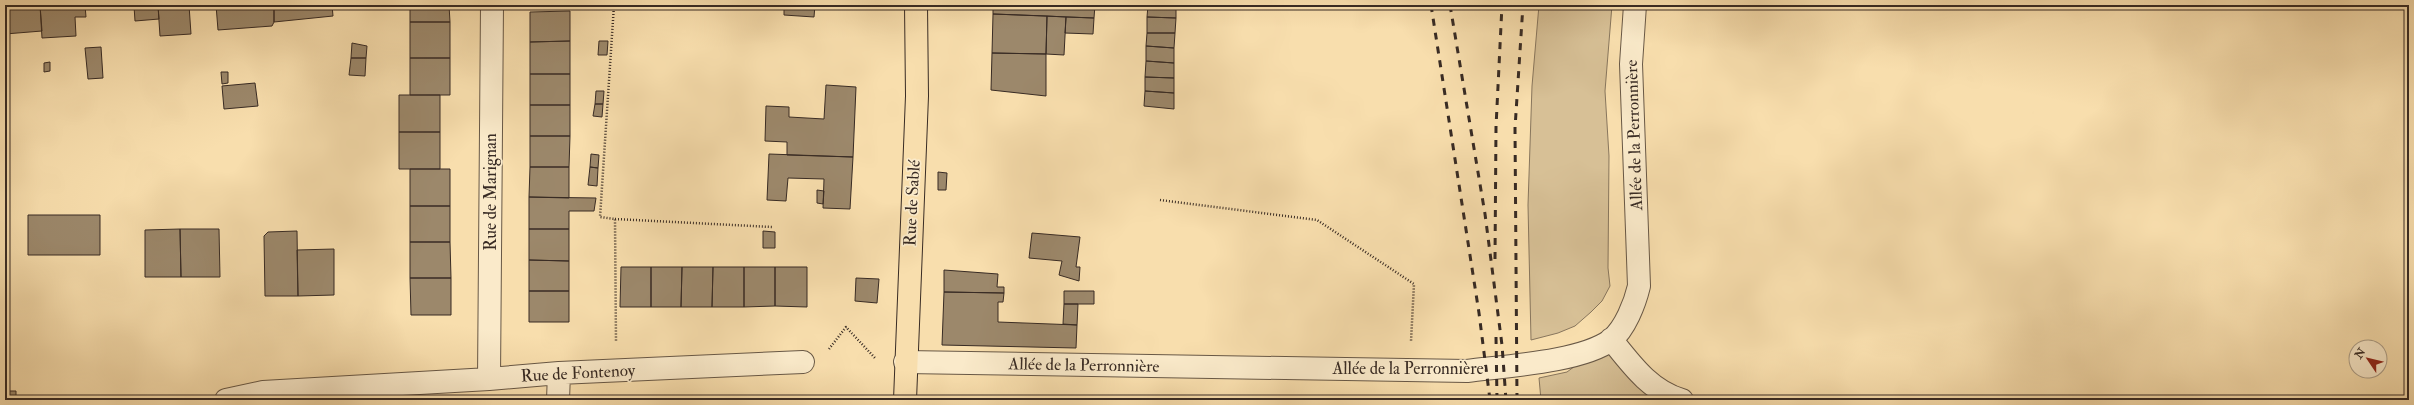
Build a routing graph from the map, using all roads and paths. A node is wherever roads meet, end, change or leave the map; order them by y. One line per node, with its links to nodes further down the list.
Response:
1 (492, 5): 14 (street, Rue de Marignan)
2 (614, 5): 6 (path)
3 (916, 5): 10 (main road, Rue de Sablé)
4 (1635, 5): 8 (street, Allée de la Perronnière)
5 (1160, 200): 12 (path)
6 (615, 219): 7 (path); 11 (path)
7 (772, 228)
8 (1611, 339): 12 (street, Allée de la Perronnière); 18 (street)
9 (803, 362): 11 (street, Rue de Fontenoy); 15 (path)
10 (905, 362): 12 (street, Allée de la Perronnière); 15 (main road, Rue de Sablé)
11 (616, 370): 13 (street, Rue de Fontenoy)
12 (1410, 370)
13 (559, 373): 14 (street, Rue de Fontenoy); 17 (street)
14 (489, 379): 16 (street, Rue de Fontenoy)
15 (905, 396)
16 (226, 400)
17 (558, 400)
18 (1682, 400)

